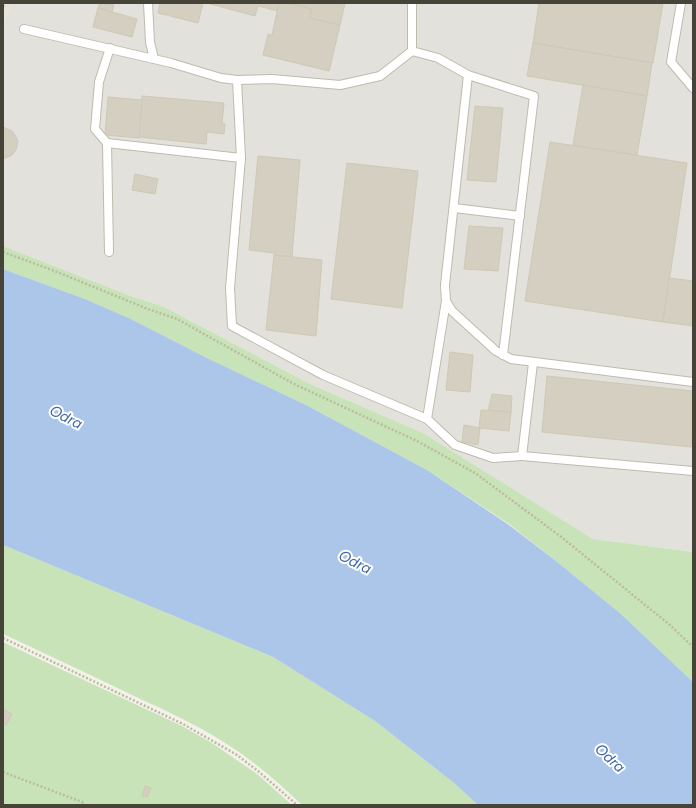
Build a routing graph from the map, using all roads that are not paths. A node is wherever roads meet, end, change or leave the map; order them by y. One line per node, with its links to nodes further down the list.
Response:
1 (148, 3): 7 (lane)
2 (412, 3): 6 (lane)
3 (681, 3): 10 (lane)
4 (24, 29): 5 (lane)
5 (110, 48): 7 (lane); 11 (lane)
6 (412, 51): 8 (lane); 9 (lane)
7 (154, 59): 9 (lane)
8 (468, 75): 13 (lane); 14 (lane)
9 (237, 80): 12 (lane)
10 (693, 88)
11 (107, 143): 12 (lane); 15 (lane)
12 (241, 158): 20 (lane)
13 (454, 208): 14 (lane); 16 (lane)
14 (520, 216): 17 (lane)
15 (109, 252)
16 (446, 301): 17 (lane); 20 (lane)
17 (502, 355): 18 (lane)
18 (533, 363): 19 (lane); 21 (lane)
19 (693, 382)
20 (427, 419): 21 (lane)
21 (522, 456): 22 (lane)
22 (693, 471)

